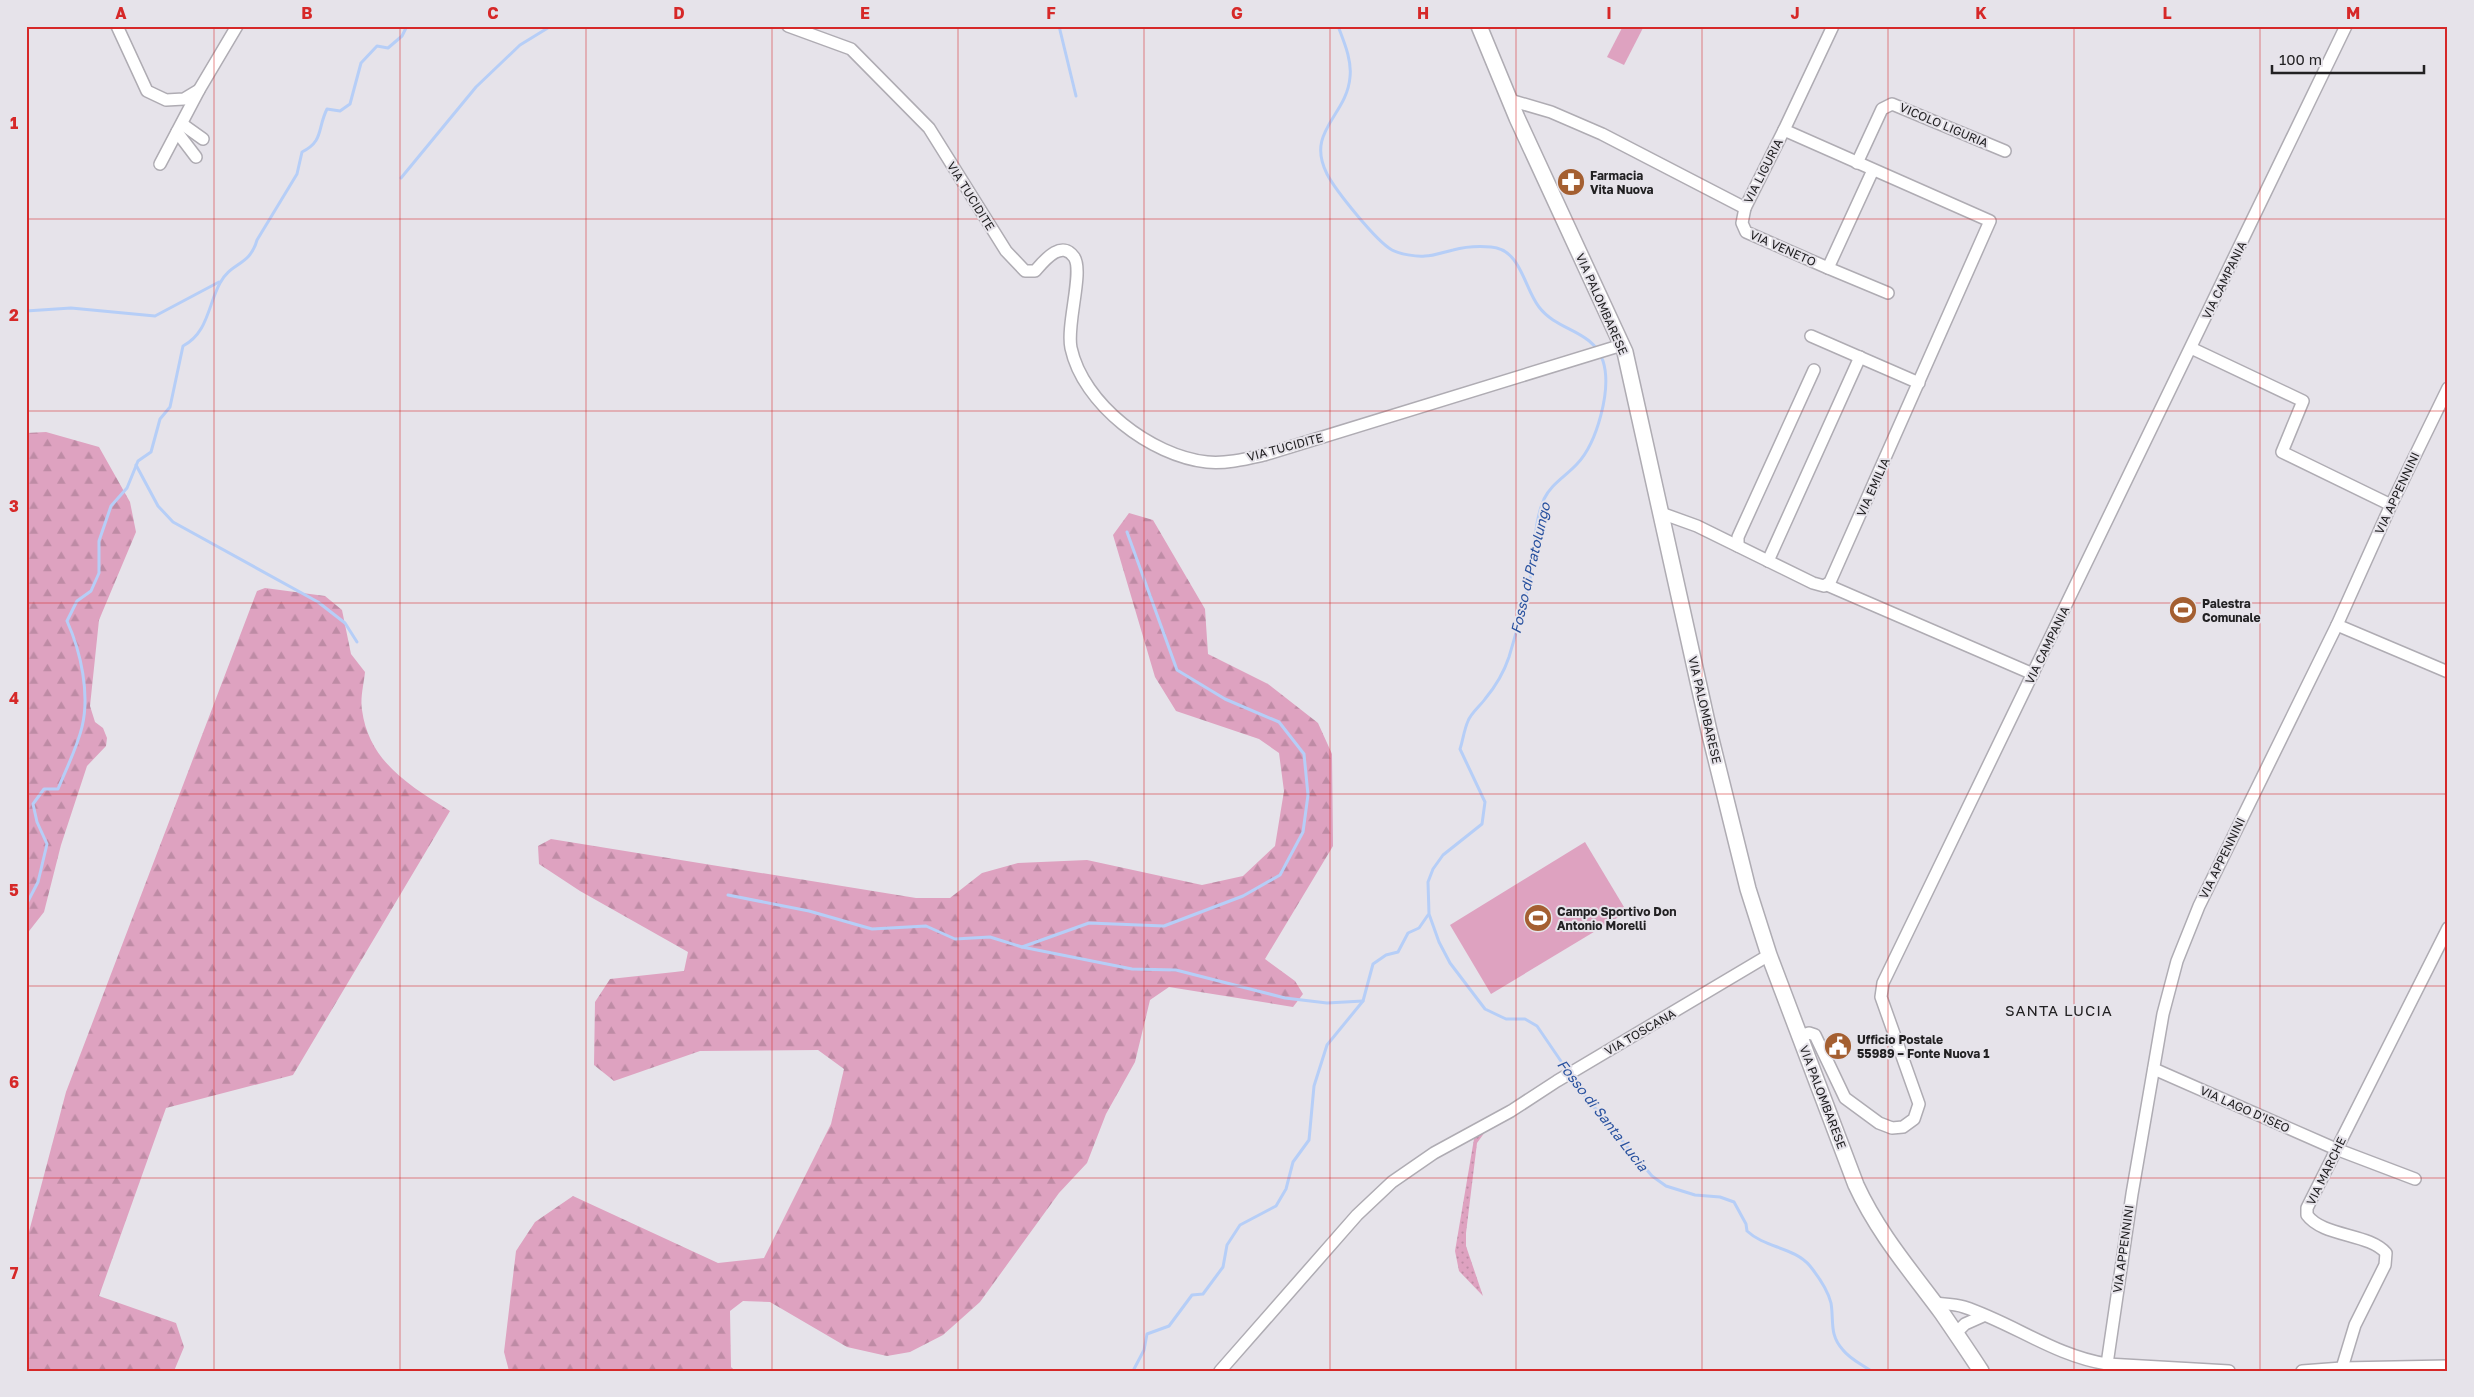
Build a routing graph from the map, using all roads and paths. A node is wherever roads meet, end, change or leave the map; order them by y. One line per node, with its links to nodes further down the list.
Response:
1 (117, 26): 7 (street)
2 (237, 26): 7 (street)
3 (788, 26): 22 (street, VIA TUCIDITE)
4 (1479, 26): 8 (main road, VIA PALOMBARESE)
5 (1833, 26): 10 (street)
6 (2346, 26): 23 (street, VIA CAMPANIA)
7 (199, 90): 9 (street)
8 (1510, 100): 17 (street, VIA LIGURIA); 22 (main road, VIA PALOMBARESE)
9 (179, 128): 11 (street); 13 (street); 15 (street)
10 (1784, 130): 14 (street, VIA LIGURIA); 17 (street, VIA LIGURIA)
11 (203, 139)
12 (2005, 151): 14 (street, VICOLO LIGURIA)
13 (196, 156)
14 (1857, 163): 16 (street, VIA LIGURIA)
15 (160, 164)
16 (1873, 170): 18 (street, VIA LIGURIA); 19 (street, VIA VENETO)
17 (1745, 208): 19 (street, VIA VENETO)
18 (1990, 221): 26 (street, VIA EMILIA)
19 (1828, 268): 20 (street)
20 (1888, 293)
21 (1812, 336): 24 (street)
22 (1616, 348): 29 (main road, VIA PALOMBARESE)
23 (2191, 348): 28 (street); 35 (street, VIA CAMPANIA)
24 (1860, 357): 26 (street); 31 (street)
25 (1814, 370): 30 (street)
26 (1919, 382): 32 (street, VIA EMILIA)
27 (2448, 388): 28 (street, VIA APPENNINI)
28 (2390, 505): 33 (street, VIA APPENNINI)
29 (1661, 513): 30 (street); 37 (main road, VIA PALOMBARESE)
30 (1738, 546): 31 (street)
31 (1768, 560): 32 (street)
32 (1827, 585): 35 (street)
33 (2337, 625): 34 (street); 39 (street, VIA APPENNINI)
34 (2448, 672)
35 (2033, 674): 38 (street, VIA CAMPANIA)
36 (2448, 928): 40 (street, VIA MARCHE)
37 (1769, 954): 38 (main road, VIA PALOMBARESE); 48 (street, VIA TOSCANA)
38 (1800, 1036): 42 (main road, VIA PALOMBARESE)
39 (2154, 1069): 40 (street, VIA LAGO D'ISEO); 45 (street, VIA APPENNINI)
40 (2336, 1149): 41 (street, VIA LAGO D'ISEO); 47 (street, VIA MARCHE)
41 (2415, 1179)
42 (1934, 1303): 43 (street); 44 (main road, VIA PALOMBARESE)
43 (1983, 1316): 44 (street); 45 (street)
44 (1956, 1333): 49 (main road, VIA PALOMBARESE)
45 (2106, 1364): 50 (street)
46 (2448, 1366): 47 (street)
47 (2342, 1368): 51 (street)
48 (1220, 1371)
49 (1981, 1371)
50 (2229, 1371)
51 (2302, 1371)

